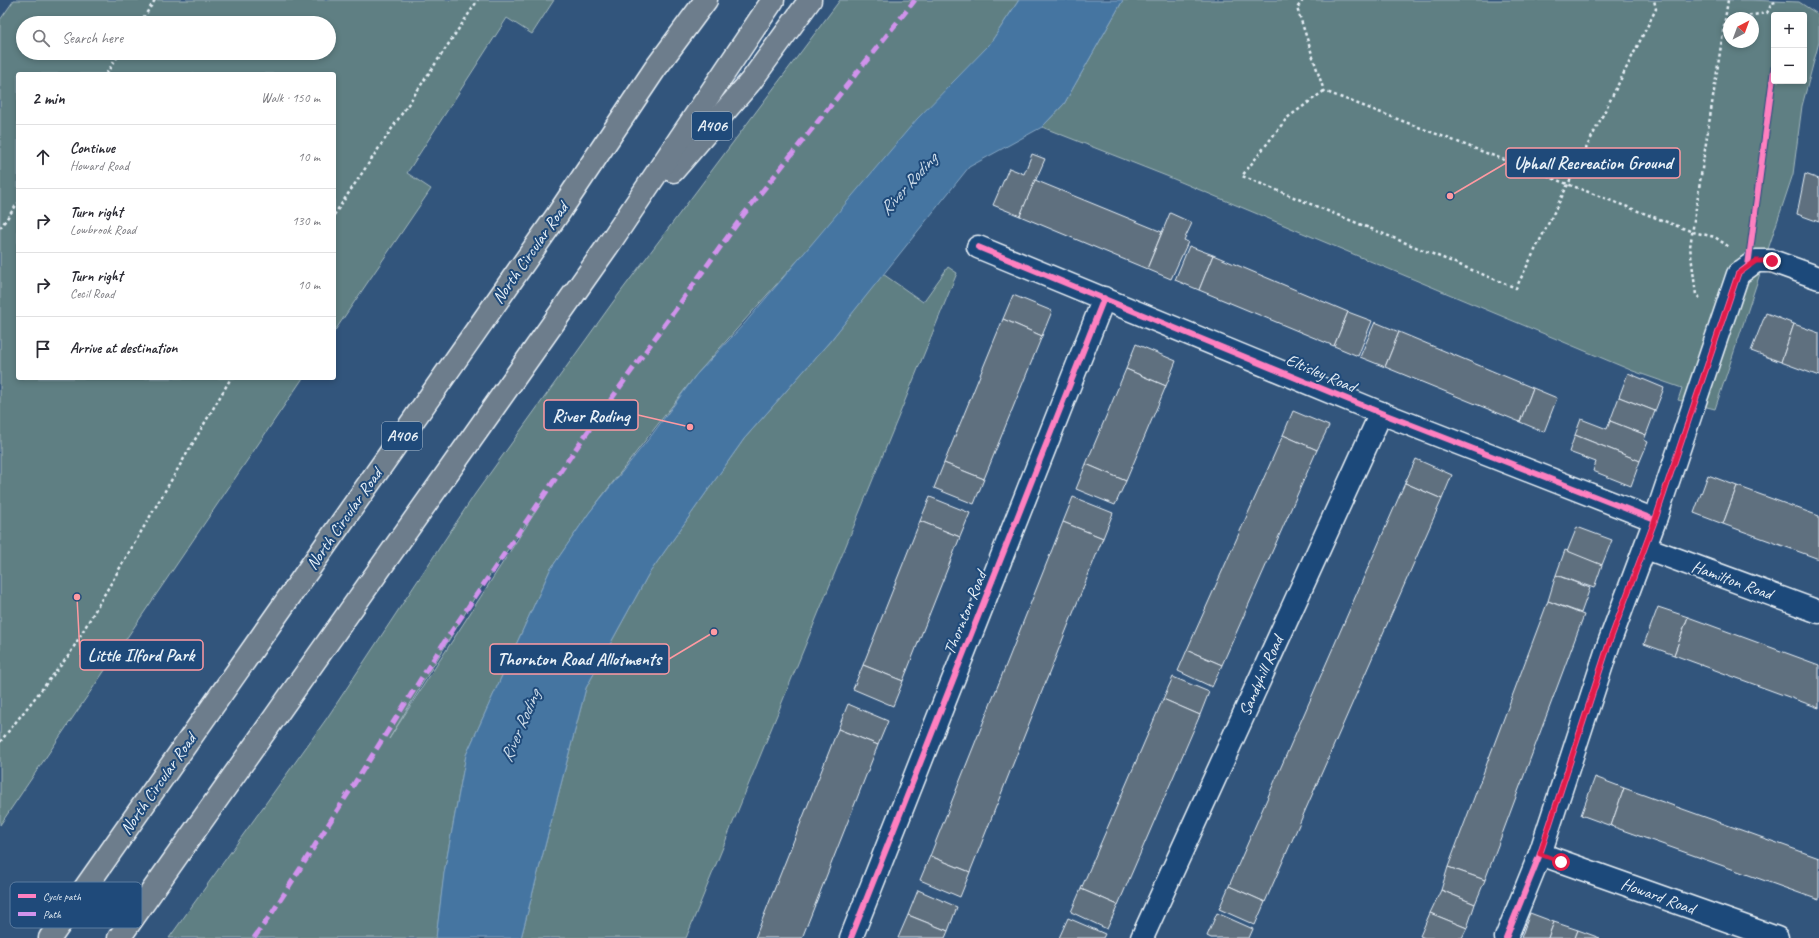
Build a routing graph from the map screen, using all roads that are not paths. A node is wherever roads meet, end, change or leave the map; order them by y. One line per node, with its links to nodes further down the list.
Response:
1 (695, 0): 5 (highway, A406)
2 (706, 0): 5 (highway, North Circular Road / A406)
3 (773, 0): 6 (highway, A406)
4 (810, 0): 6 (highway, A406)
5 (655, 69): 15 (highway, North Circular Road / A406)
6 (607, 247): 16 (highway, A406)
7 (978, 247): 9 (street, Eltisley Road)
8 (1819, 278): 11 (street)
9 (1104, 298): 10 (street, Eltisley Road); 21 (street, Thornton Road)
10 (1381, 413): 11 (street, Eltisley Road); 22 (street, Sandyhill Road)
11 (1655, 520): 12 (street)
12 (1646, 548): 13 (street, Hamilton Road); 14 (street)
13 (1819, 612)
14 (1540, 854): 23 (street); 24 (street, Howard Road)
15 (89, 882)
16 (142, 905)
17 (57, 928): 19 (highway, North Circular Road / A406)
18 (126, 928): 20 (highway, A406)
19 (50, 938)
20 (119, 938)
21 (851, 938)
22 (1142, 938)
23 (1506, 938)
24 (1777, 938)

